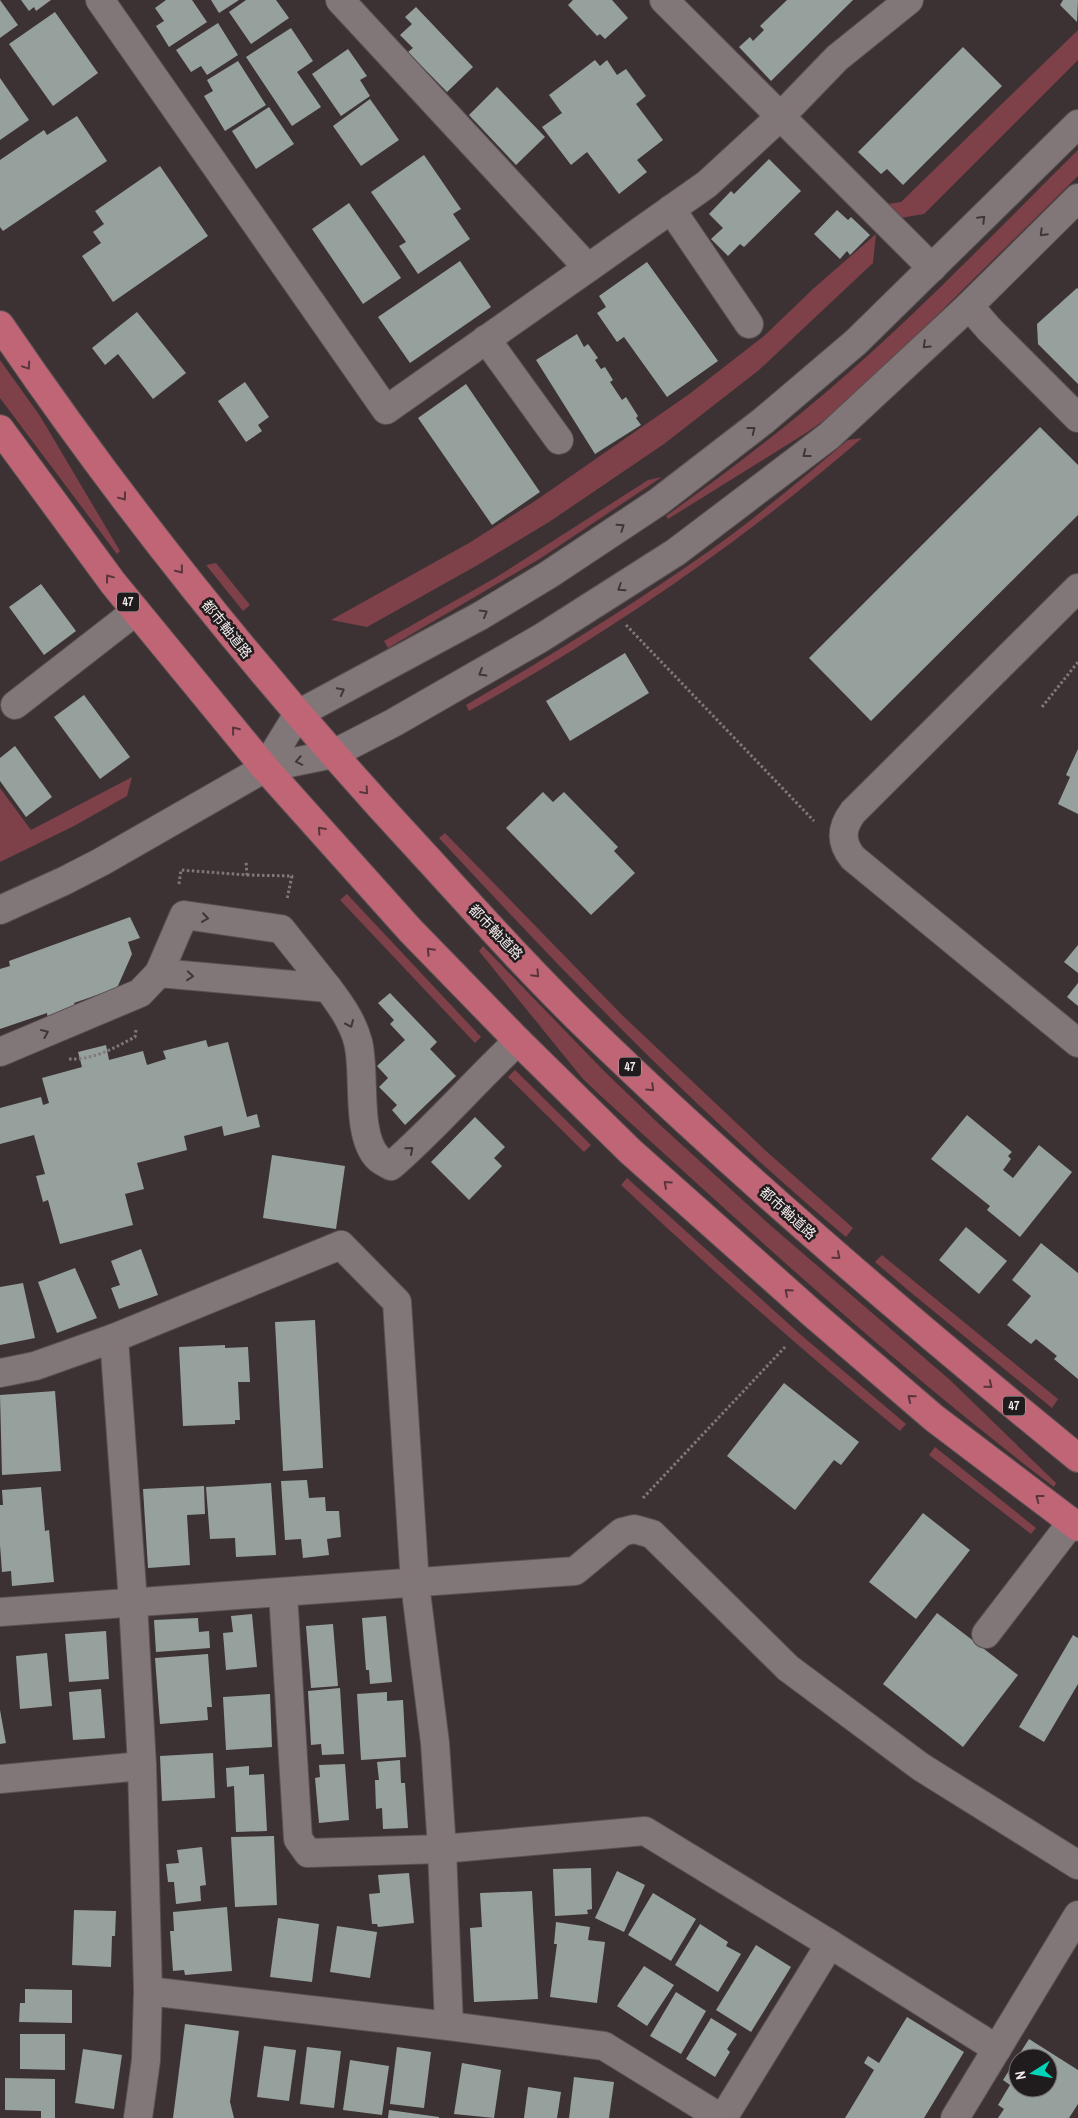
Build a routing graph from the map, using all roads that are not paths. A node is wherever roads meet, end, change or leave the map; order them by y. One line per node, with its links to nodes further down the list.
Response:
1 (100, 0): 14 (street)
2 (340, 0): 9 (street)
3 (664, 0): 5 (street)
4 (910, 0): 5 (street)
5 (781, 116): 8 (street); 10 (street)
6 (1078, 124): 10 (street, one-way to 6)
7 (1078, 198): 11 (street, one-way to 11)
8 (671, 209): 9 (street); 12 (street)
9 (588, 268): 14 (street)
10 (932, 268): 21 (street, one-way to 10)
11 (969, 306): 15 (street); 22 (street, one-way to 22)
12 (749, 324)
13 (0, 325): 21 (main road, 都市軸道路 / 47, one-way to 21)
14 (486, 339): 17 (street)
15 (1078, 418)
16 (0, 429): 19 (main road, 47, one-way to 16)
17 (559, 440)
18 (1078, 588): 28 (street)
19 (136, 611): 20 (street); 23 (main road, 47, one-way to 19)
20 (15, 704)
21 (298, 714): 22 (main road, 都市軸道路 / 47); 23 (street)
22 (334, 754): 23 (street, one-way to 23); 32 (main road, 都市軸道路 / 47, one-way to 32)
23 (266, 768): 24 (street); 27 (main road, 47, one-way to 23)
24 (0, 910)
25 (159, 973): 26 (street, one-way to 26); 26 (street, one-way to 26); 29 (street, one-way to 25)
26 (328, 988): 27 (street, one-way to 27)
27 (518, 1041): 33 (main road, 47, one-way to 27)
28 (1078, 1043)
29 (0, 1052)
30 (114, 1338): 31 (street); 34 (street); 36 (street)
31 (0, 1373)
32 (1078, 1458)
33 (1075, 1525): 38 (street)
34 (415, 1584): 35 (street); 41 (street); 42 (street)
35 (283, 1593): 36 (street); 41 (street)
36 (133, 1602): 37 (street); 39 (street)
37 (0, 1612)
38 (986, 1634)
39 (142, 1766): 40 (street); 45 (street)
40 (0, 1779)
41 (442, 1849): 44 (street); 46 (street)
42 (1078, 1865)
43 (1078, 1915): 47 (street)
44 (830, 1944): 47 (street); 49 (street)
45 (148, 1991): 46 (street); 48 (street)
46 (449, 2026): 49 (street)
47 (997, 2049): 50 (street)
48 (138, 2118)
49 (722, 2118)
50 (955, 2118)

